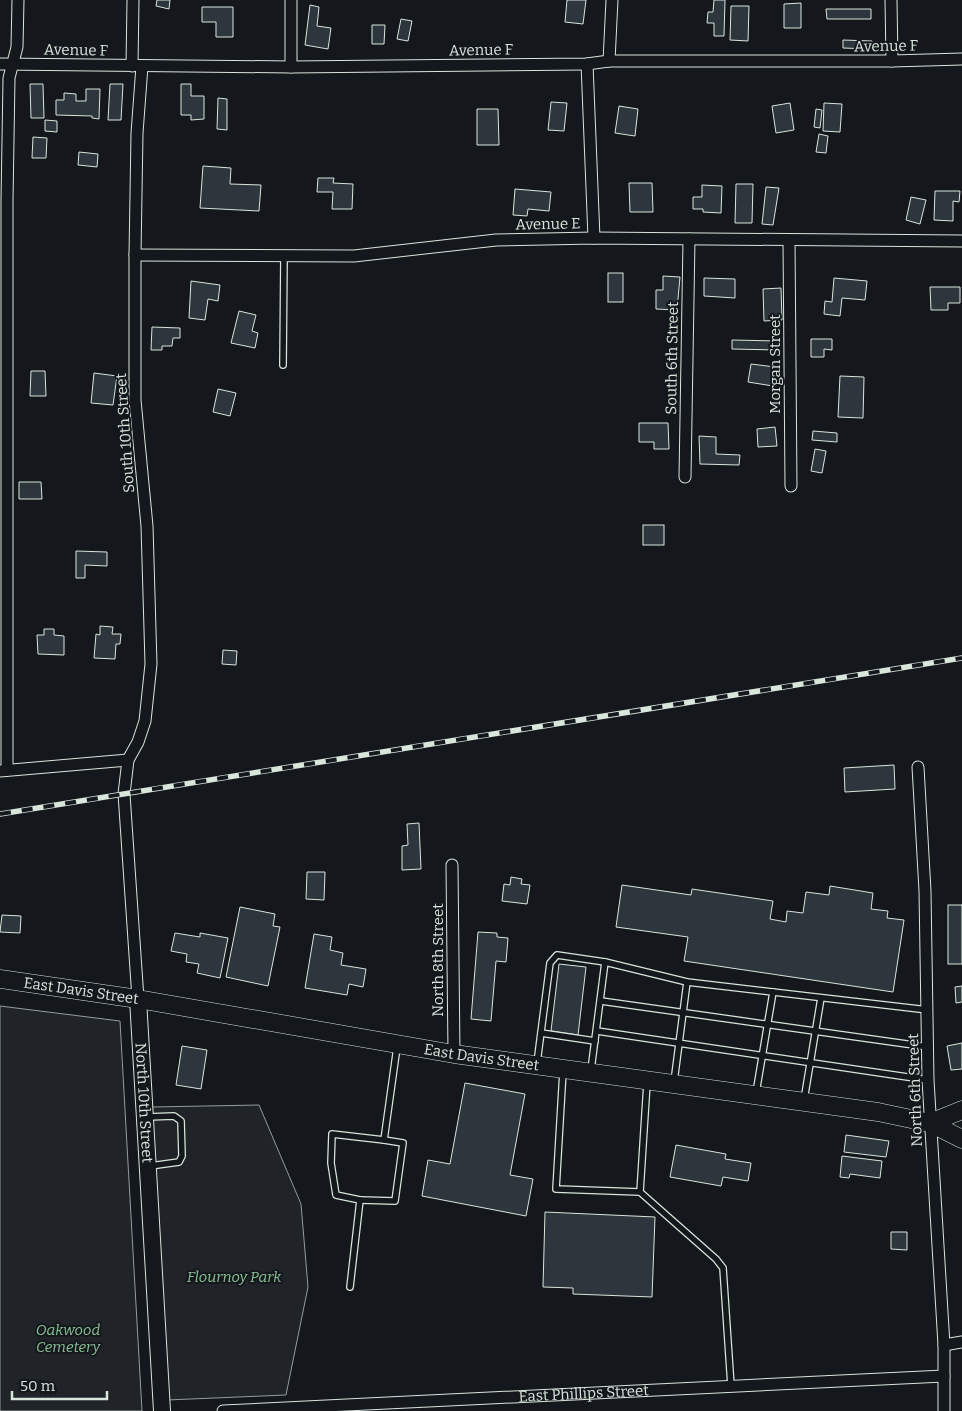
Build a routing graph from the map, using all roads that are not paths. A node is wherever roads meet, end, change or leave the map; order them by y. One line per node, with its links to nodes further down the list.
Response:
1 (18, 0): 10 (street)
2 (133, 0): 12 (street, South 10th Street)
3 (291, 0): 13 (street)
4 (612, 0): 7 (street)
5 (891, 0): 8 (street)
6 (962, 59): 8 (street, Avenue F)
7 (609, 61): 8 (street, Avenue F); 11 (street, Avenue F)
8 (892, 61)
9 (0, 64): 10 (street, Avenue F)
10 (12, 64): 12 (street, Avenue F); 25 (street)
11 (587, 64): 13 (street, Avenue F); 14 (street)
12 (137, 66): 13 (street, Avenue F); 18 (street, South 10th Street)
13 (291, 67)
14 (594, 238): 15 (street, Avenue E); 19 (street, Avenue E)
15 (689, 239): 16 (street, Avenue E); 21 (street, South 6th Street)
16 (789, 241): 17 (street, Avenue E); 22 (street, Morgan Street)
17 (962, 242)
18 (135, 255): 19 (street, Avenue E); 23 (street, South 10th Street)
19 (284, 256): 20 (lane)
20 (283, 364)
21 (684, 477)
22 (791, 486)
23 (128, 760): 25 (street); 26 (street, South 10th Street)
24 (918, 767): 35 (street, North 6th Street)
25 (4, 771)
26 (124, 794): 33 (street, North 10th Street)
27 (452, 865): 45 (street, North 8th Street)
28 (605, 962): 30 (lane); 34 (lane); 40 (lane)
29 (0, 979): 33 (main road, East Davis Street)
30 (687, 982): 31 (lane); 36 (lane)
31 (773, 992): 32 (lane); 37 (lane)
32 (821, 998): 35 (lane); 39 (lane)
33 (138, 999): 43 (main road, East Davis Street); 57 (street, North 10th Street)
34 (602, 1001): 36 (lane); 38 (lane)
35 (928, 1010): 44 (street, North 6th Street)
36 (683, 1013): 37 (lane); 42 (lane)
37 (767, 1025): 39 (lane); 46 (lane)
38 (597, 1031): 41 (lane); 42 (lane)
39 (815, 1031): 44 (lane); 47 (lane)
40 (541, 1033): 41 (lane); 48 (lane)
41 (595, 1040): 50 (lane)
42 (679, 1043): 46 (lane); 53 (lane)
43 (398, 1045): 45 (main road, East Davis Street); 59 (lane)
44 (928, 1047): 51 (street, North 6th Street)
45 (454, 1054): 48 (main road, East Davis Street)
46 (762, 1056): 47 (lane); 54 (lane)
47 (810, 1063): 51 (lane); 55 (lane)
48 (537, 1066): 49 (main road, East Davis Street)
49 (563, 1069): 50 (main road, East Davis Street); 62 (lane)
50 (591, 1073): 52 (main road, East Davis Street)
51 (928, 1080): 58 (street, North 6th Street)
52 (647, 1081): 53 (main road, East Davis Street); 62 (lane)
53 (674, 1084): 54 (main road, East Davis Street)
54 (756, 1095): 55 (main road, East Davis Street)
55 (804, 1102): 58 (main road, East Davis Street)
56 (962, 1110): 58 (main road)
57 (145, 1117): 61 (street, North 10th Street); 61 (lane)
58 (930, 1123): 60 (main road); 66 (street, North 6th Street)
59 (384, 1140): 63 (lane); 63 (lane)
60 (962, 1140)
61 (148, 1166): 69 (street, North 10th Street)
62 (640, 1192): 68 (lane)
63 (360, 1200): 64 (lane)
64 (350, 1287)
65 (962, 1342): 66 (street)
66 (944, 1345): 67 (street, North 6th Street)
67 (944, 1376): 68 (street, East Phillips Street); 71 (street, North 6th Street)
68 (731, 1386): 70 (street, East Phillips Street)
69 (162, 1411)
70 (223, 1411)
71 (944, 1411)

